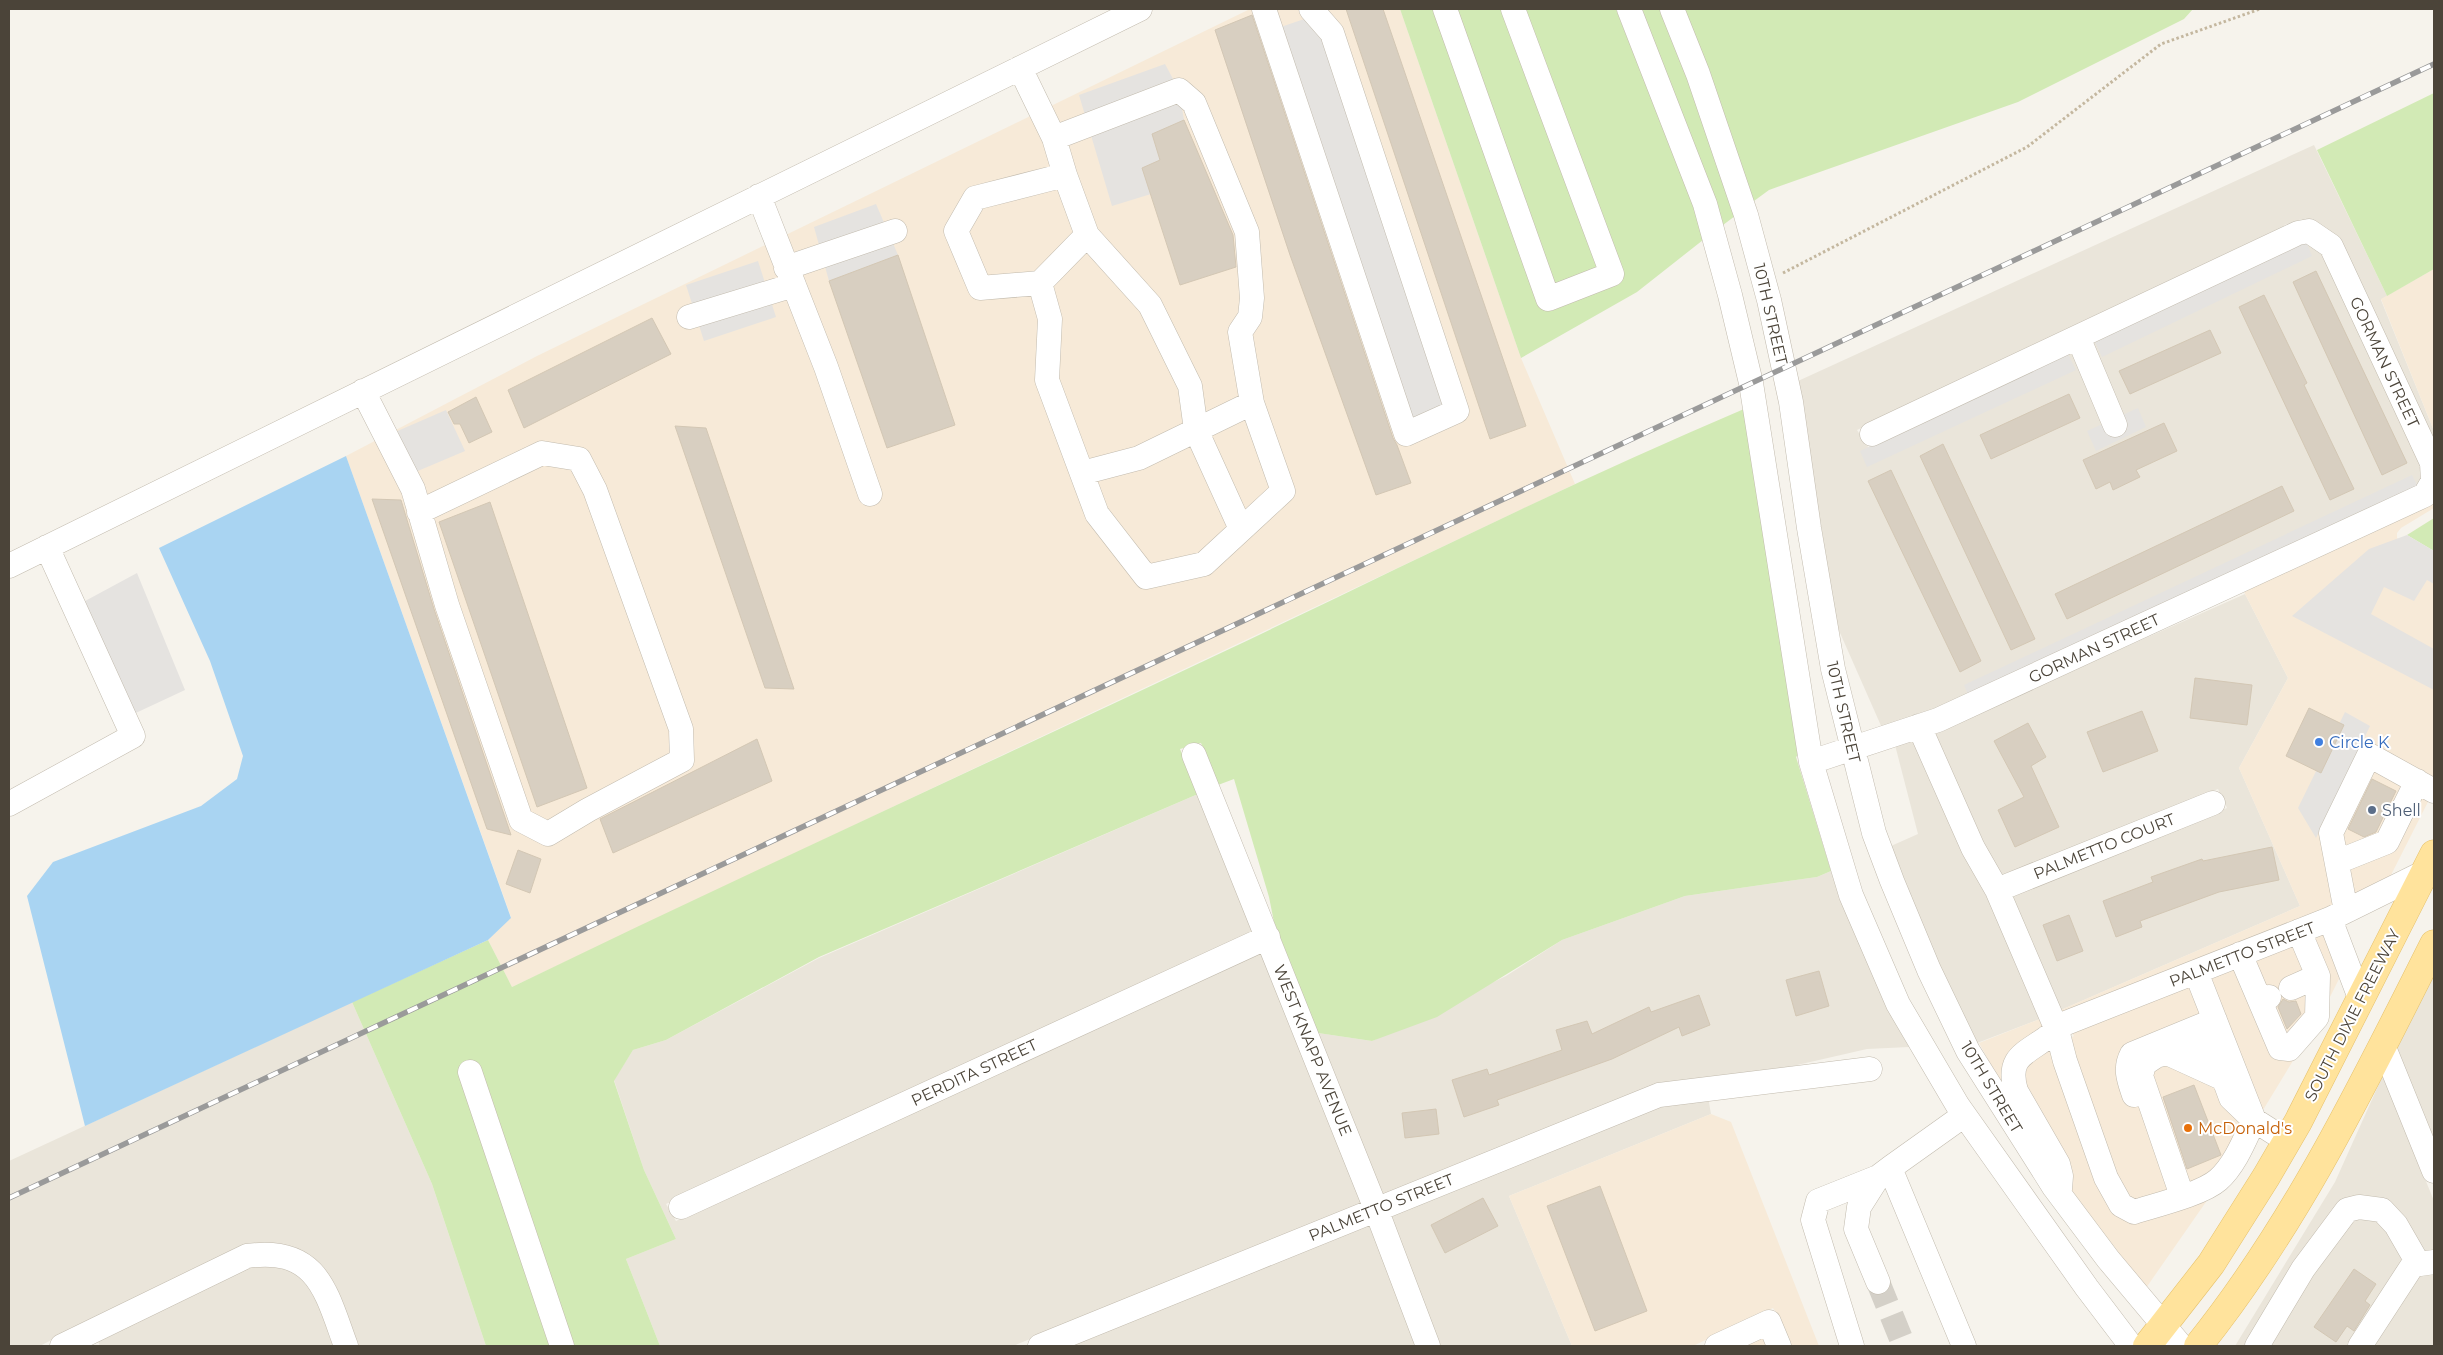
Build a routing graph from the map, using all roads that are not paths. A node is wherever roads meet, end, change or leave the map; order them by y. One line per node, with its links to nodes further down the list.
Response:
1 (1140, 9): 8 (street)
2 (1264, 9): 3 (street)
3 (1311, 9)
4 (1445, 9): 5 (street)
5 (1513, 9)
6 (1628, 9): 17 (street)
7 (1672, 9): 15 (street, 10TH STREET)
8 (1020, 68): 9 (street); 11 (street)
9 (1054, 138): 10 (street); 21 (street)
10 (1065, 176): 13 (street); 16 (street)
11 (759, 196): 14 (street); 20 (street)
12 (895, 232): 14 (street)
13 (1087, 234): 16 (street); 23 (street)
14 (790, 276): 18 (street); 28 (street)
15 (1764, 280): 17 (street); 25 (street, 10TH STREET)
16 (1040, 284): 27 (street)
17 (1730, 295): 26 (street)
18 (688, 317)
19 (2078, 337): 22 (street); 24 (street, GORMAN STREET); 33 (street, GORMAN STREET)
20 (364, 391): 29 (street); 31 (street)
21 (1252, 403): 23 (street); 30 (street)
22 (2115, 425)
23 (1196, 430): 27 (street); 30 (street)
24 (1872, 434)
25 (1799, 460): 26 (street); 34 (street, 10TH STREET)
26 (1764, 466): 36 (street)
27 (1082, 473): 30 (street)
28 (870, 494)
29 (419, 512): 29 (street)
30 (1241, 530)
31 (47, 547): 32 (street); 39 (street)
32 (9, 566)
33 (1919, 726): 34 (street, GORMAN STREET); 42 (street)
34 (1852, 749): 36 (street, GORMAN STREET); 62 (street, 10TH STREET)
35 (1194, 755): 45 (street, WEST KNAPP AVENUE)
36 (1811, 762): 57 (street)
37 (2426, 786): 40 (street); 40 (street)
38 (2212, 803): 42 (street, PALMETTO COURT)
39 (9, 804)
40 (2337, 862): 43 (street)
41 (2430, 864): 43 (street, PALMETTO STREET); 51 (main road, SOUTH DIXIE FREEWAY)
42 (1996, 890): 53 (street)
43 (2338, 915): 44 (street, PALMETTO STREET); 51 (street)
44 (2299, 931): 47 (street, PALMETTO STREET); 49 (street)
45 (1268, 937): 64 (street, PERDITA STREET); 65 (street, WEST KNAPP AVENUE)
46 (2434, 944): 54 (main road)
47 (2240, 954): 48 (street, PALMETTO STREET); 49 (street)
48 (2196, 972): 52 (street); 53 (street, PALMETTO STREET)
49 (2318, 976): 50 (street)
50 (2291, 988)
51 (2360, 998): 59 (main road, SOUTH DIXIE FREEWAY)
52 (2215, 1020): 58 (street); 63 (street)
53 (2057, 1030): 62 (street, PALMETTO STREET); 63 (street)
54 (2383, 1044): 60 (street); 81 (main road)
55 (1870, 1069): 65 (street, PALMETTO STREET)
56 (470, 1072): 72 (street)
57 (1963, 1116): 61 (street); 79 (street)
58 (2254, 1120): 59 (street); 63 (street); 63 (street)
59 (2287, 1141): 68 (main road, SOUTH DIXIE FREEWAY)
60 (2434, 1171)
61 (1884, 1172): 67 (street); 77 (street); 78 (street)
62 (2059, 1194): 68 (street, 10TH STREET)
63 (2181, 1196)
64 (681, 1208)
65 (1376, 1209): 73 (street, PALMETTO STREET); 74 (street, WEST KNAPP AVENUE)
66 (2425, 1261): 82 (street); 83 (street)
67 (1878, 1282)
68 (2155, 1336): 80 (street, 10TH STREET)
69 (86, 1340): 70 (street); 71 (street)
70 (62, 1346)
71 (346, 1346)
72 (562, 1346)
73 (1040, 1346)
74 (1428, 1346)
75 (1717, 1346): 76 (street)
76 (1779, 1346)
77 (1852, 1346)
78 (1964, 1346)
79 (2131, 1346)
80 (2181, 1346)
81 (2198, 1346)
82 (2257, 1346)
83 (2360, 1346)

